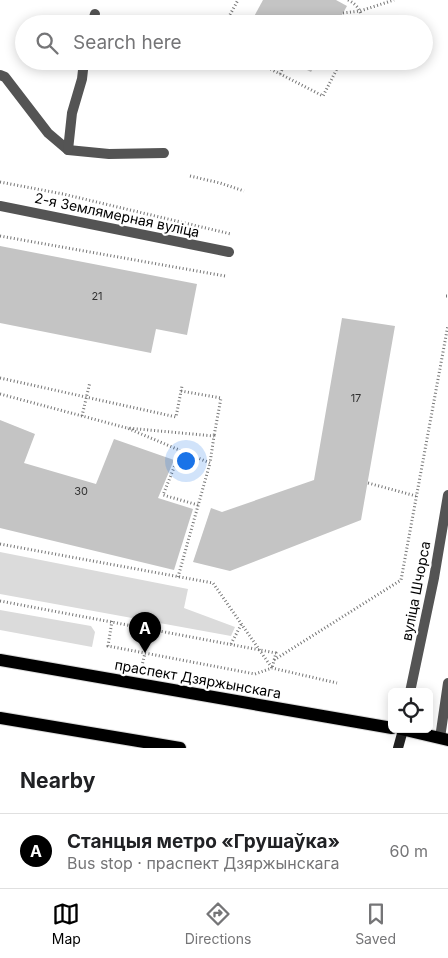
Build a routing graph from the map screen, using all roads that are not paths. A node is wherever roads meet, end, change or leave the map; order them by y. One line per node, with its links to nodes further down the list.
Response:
1 (83, 70): 3 (street)
2 (0, 75): 3 (street)
3 (68, 150): 4 (street)
4 (164, 153)
5 (0, 206): 6 (street, 2-я Землямерная вуліца)
6 (229, 252)
7 (448, 495): 10 (street, вуліца Шчорса)
8 (0, 660): 12 (main road, праспект Дзяржынскага)
9 (448, 683): 15 (street)
10 (411, 688)
11 (0, 718): 16 (main road)
12 (388, 727)
13 (401, 733): 17 (main road)
14 (414, 733): 15 (main road)
15 (442, 742)
16 (180, 748)
17 (398, 748)

